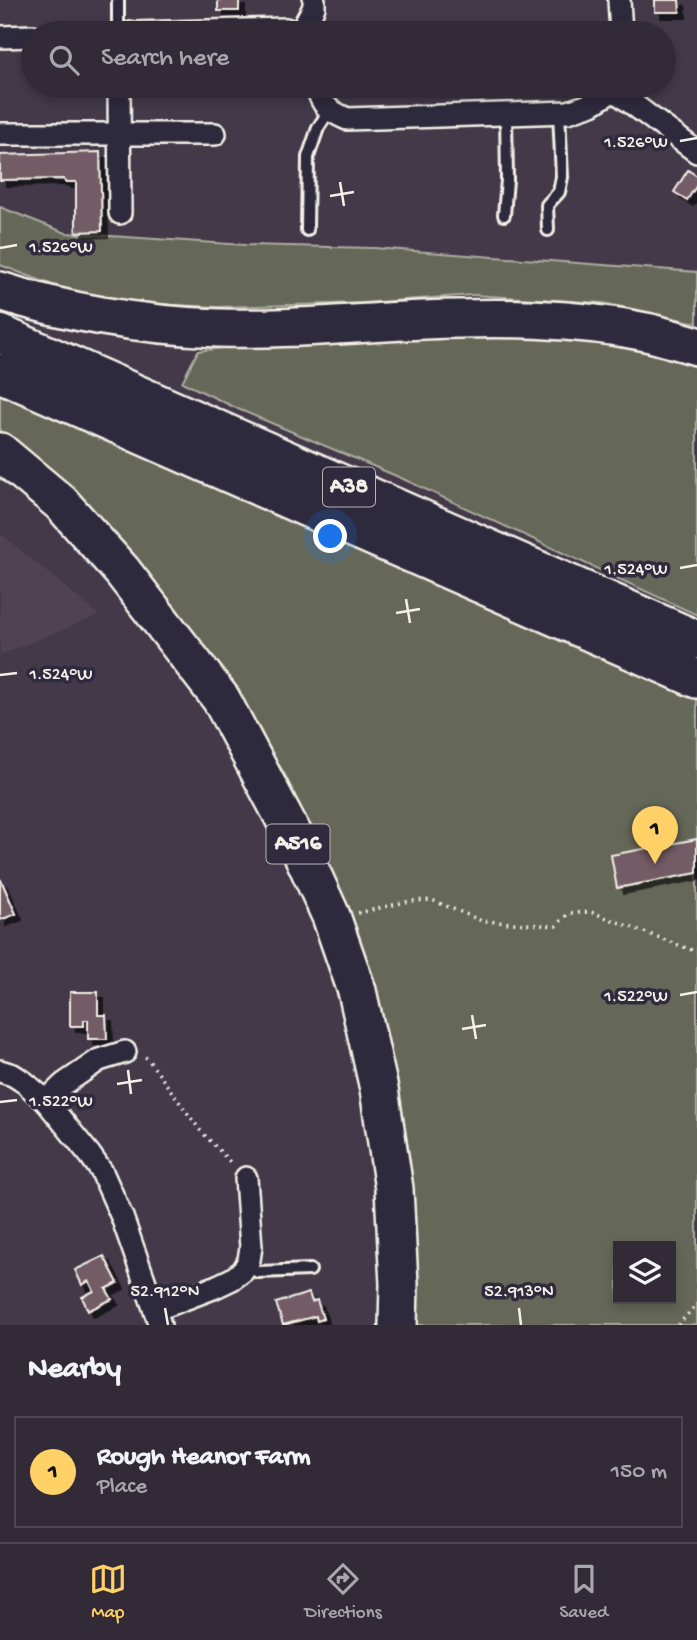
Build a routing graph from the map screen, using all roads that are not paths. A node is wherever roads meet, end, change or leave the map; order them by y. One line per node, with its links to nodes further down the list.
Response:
1 (118, 0): 4 (lane)
2 (314, 0): 5 (street)
3 (619, 0): 6 (street)
4 (118, 21)
5 (306, 21)
6 (620, 21)
7 (21, 36): 8 (street)
8 (0, 37)
9 (119, 98): 17 (street)
10 (320, 98): 13 (street)
11 (600, 98): 14 (street)
12 (627, 98): 19 (street)
13 (329, 111): 15 (street); 22 (lane)
14 (559, 113): 15 (street); 23 (lane)
15 (506, 114): 21 (lane)
16 (0, 134): 17 (street)
17 (120, 134): 18 (street); 20 (street)
18 (215, 134)
19 (697, 152)
20 (120, 212)
21 (504, 215)
22 (307, 230)
23 (548, 230)
24 (0, 291): 26 (highway)
25 (0, 334): 29 (highway, A38)
26 (697, 345)
27 (0, 373): 30 (highway, A38)
28 (0, 452): 38 (highway, A516)
29 (697, 639)
30 (697, 679)
31 (125, 1052): 33 (street)
32 (0, 1071): 33 (street)
33 (46, 1101): 37 (street)
34 (246, 1178): 35 (street)
35 (246, 1266): 36 (lane); 37 (street)
36 (310, 1269)
37 (158, 1317)
38 (398, 1325)

